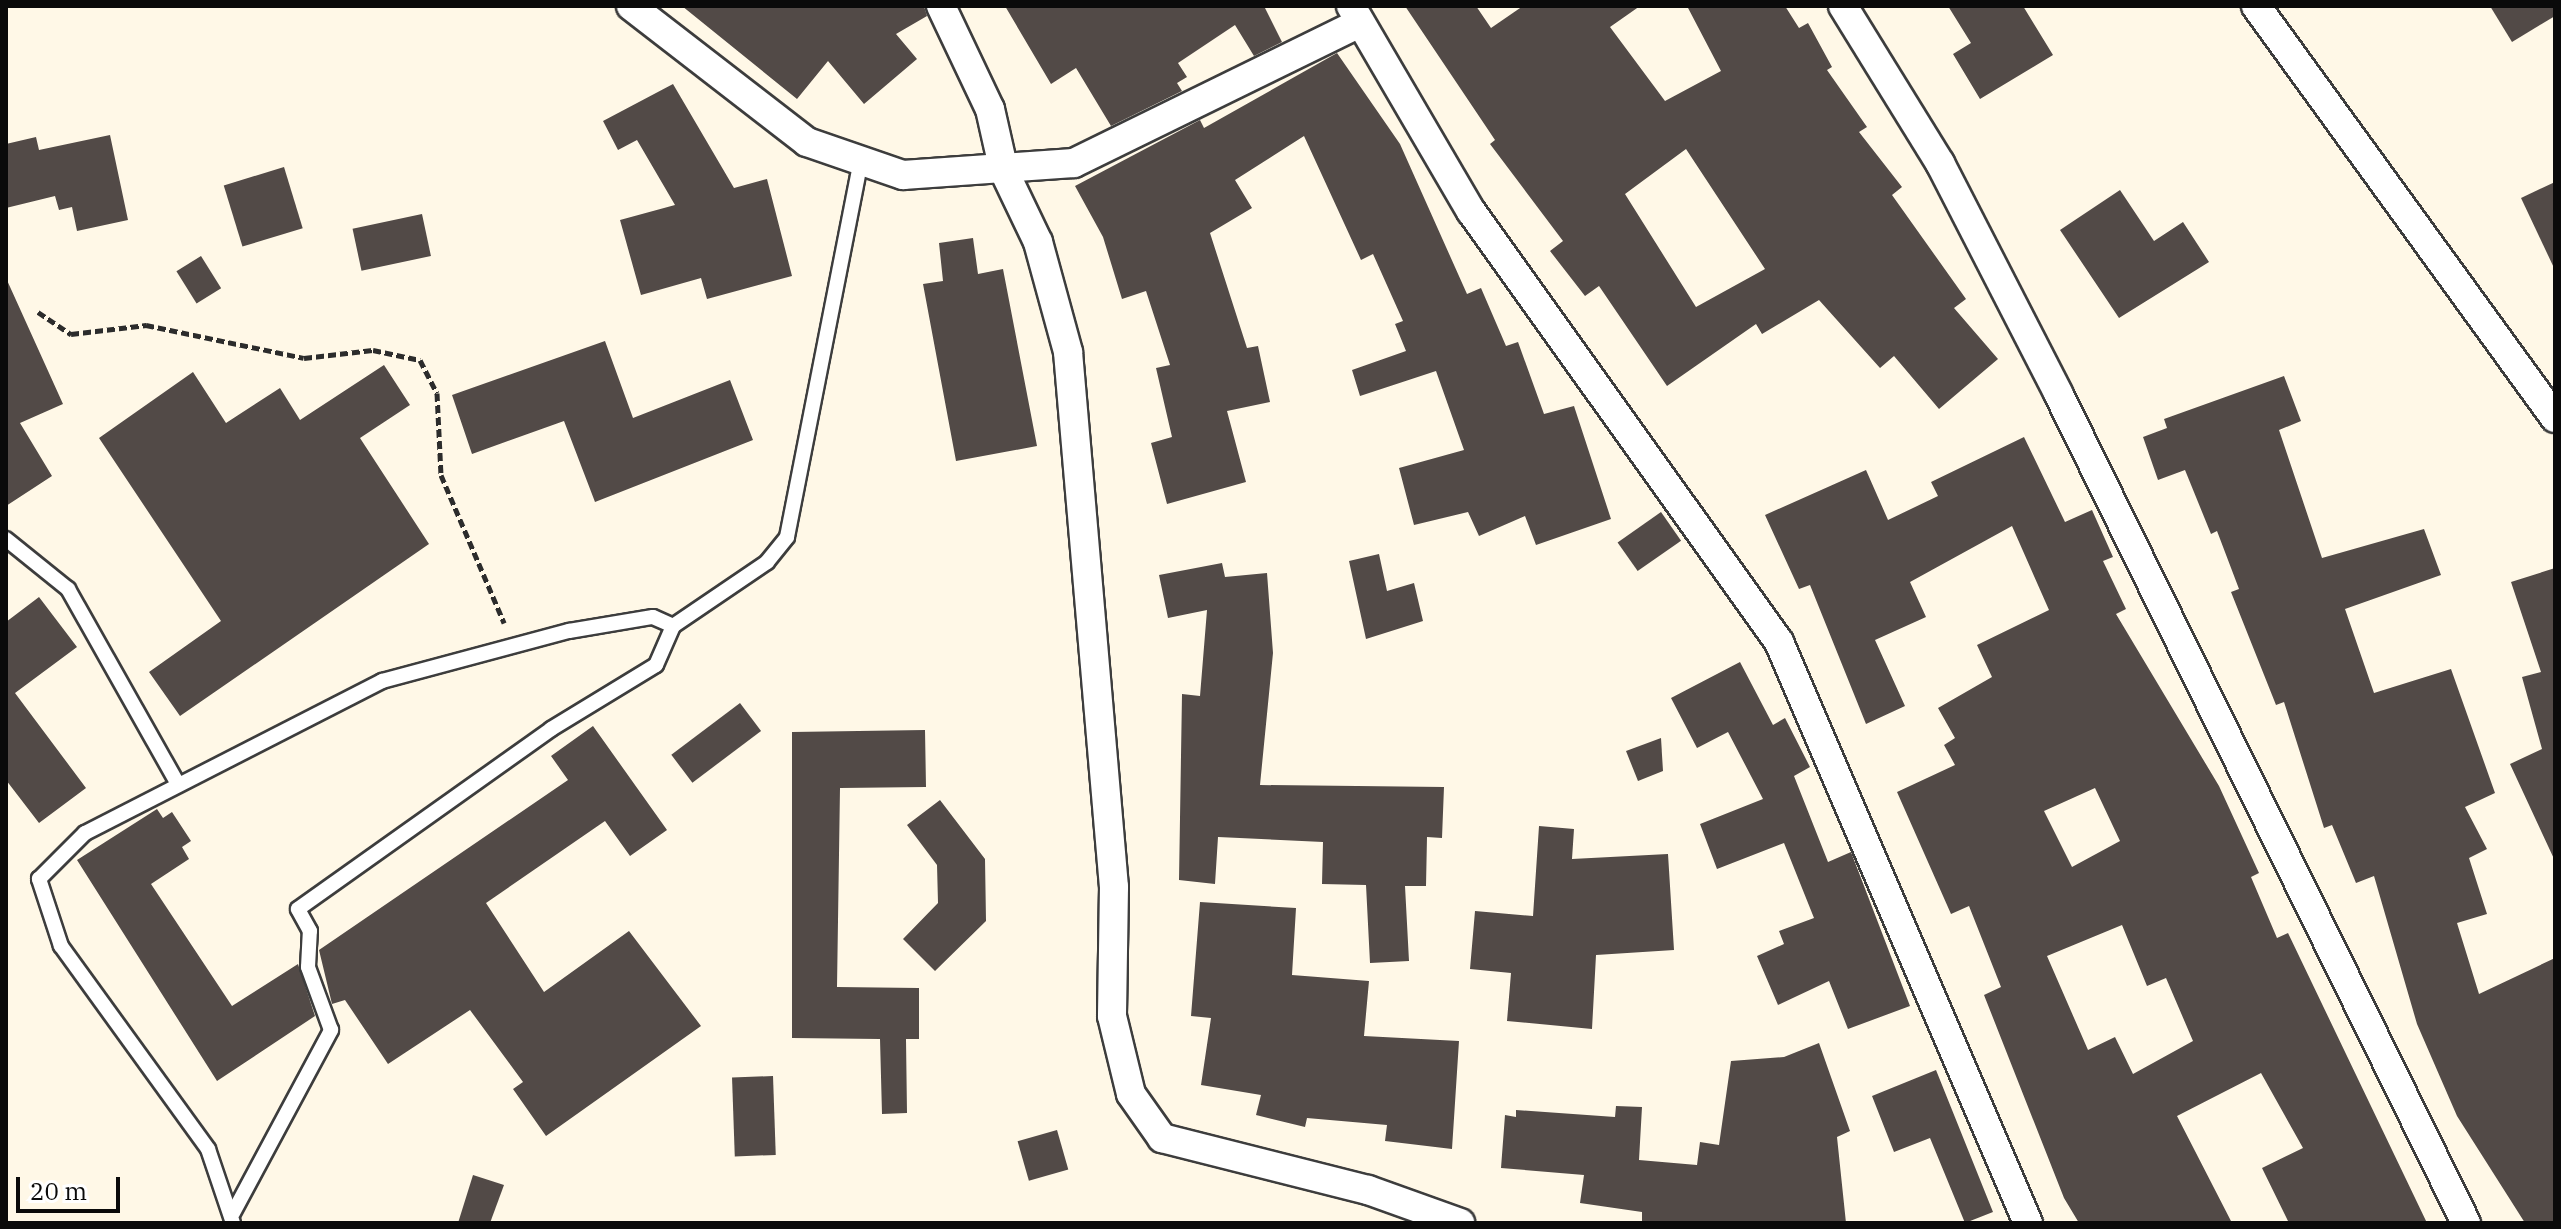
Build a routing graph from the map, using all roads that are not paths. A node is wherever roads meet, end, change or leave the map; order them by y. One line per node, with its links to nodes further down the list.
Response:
1 (631, 6): 6 (street)
2 (941, 6): 7 (street)
3 (1843, 6): 15 (street)
4 (2256, 6): 8 (street)
5 (1355, 15): 7 (street); 14 (street)
6 (861, 161): 7 (street); 10 (lane)
7 (1004, 171): 13 (street)
8 (2555, 418)
9 (6, 539): 11 (lane)
10 (673, 626): 11 (lane); 12 (lane)
11 (178, 784): 12 (lane)
12 (233, 1218)
13 (1460, 1223)
14 (2028, 1223)
15 (2466, 1223)

